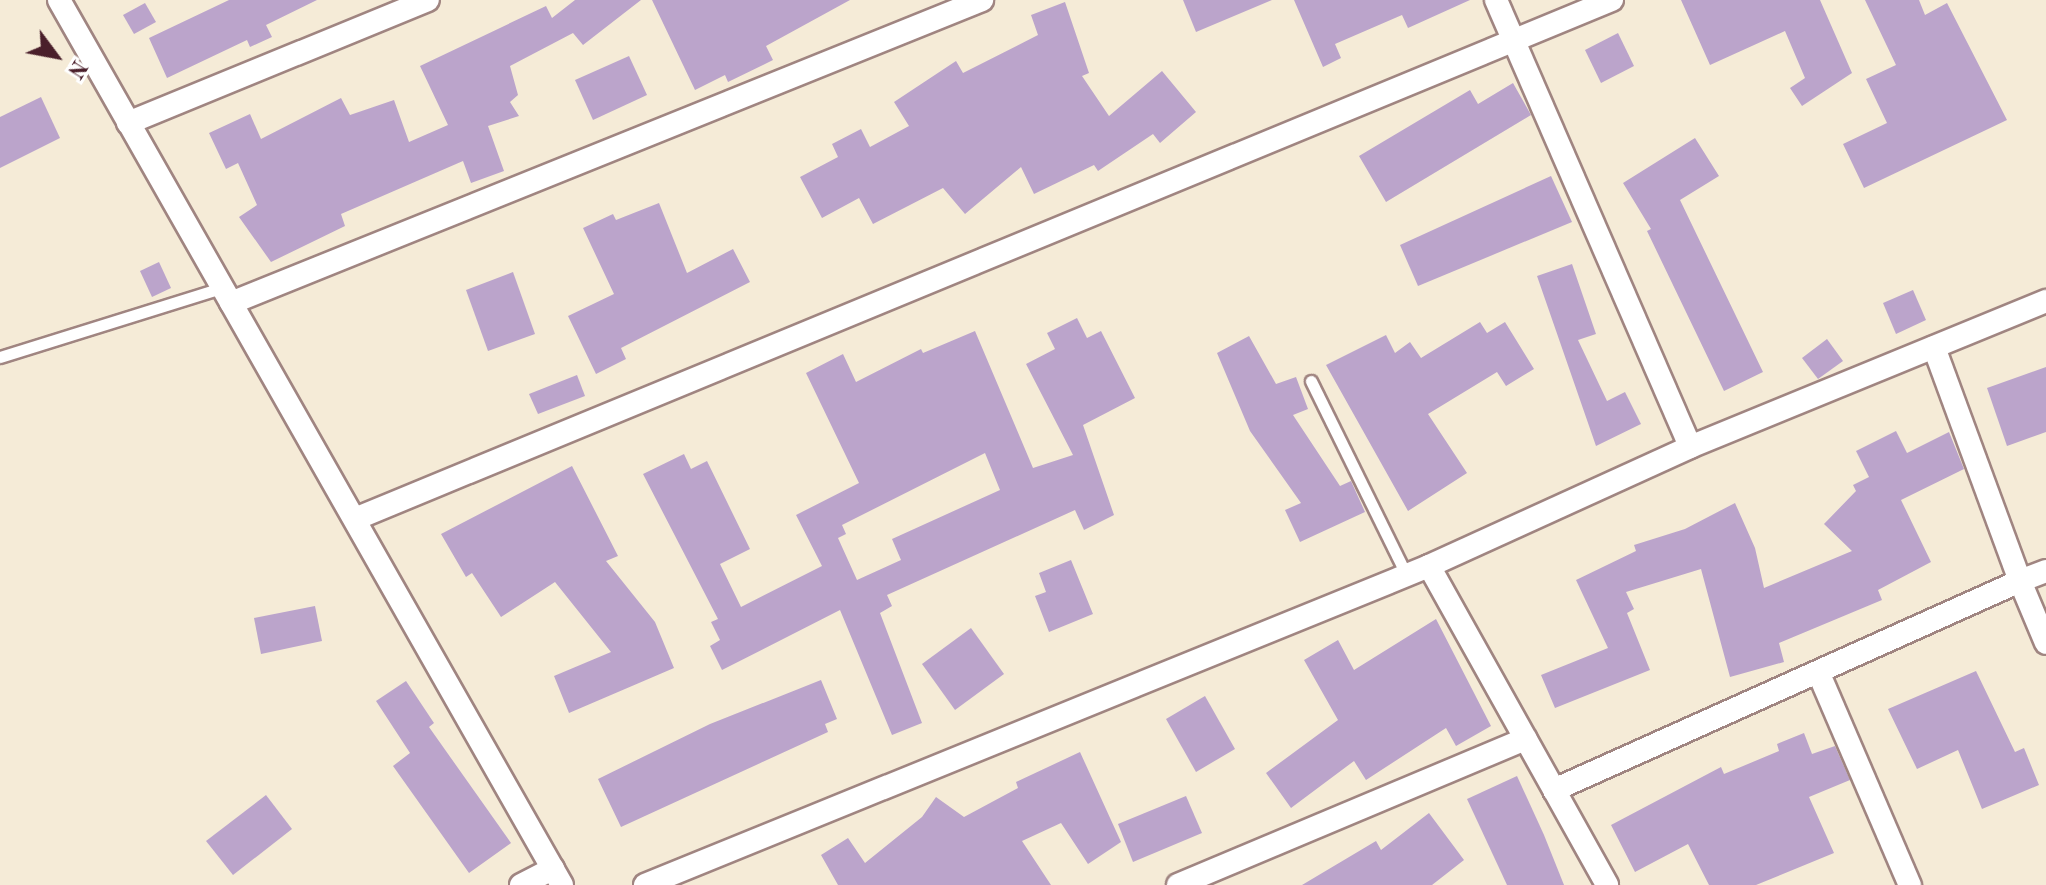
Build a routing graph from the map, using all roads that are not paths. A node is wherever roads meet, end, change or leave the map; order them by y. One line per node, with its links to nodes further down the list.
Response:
1 (59, 0): 7 (street)
2 (428, 0): 7 (street)
3 (982, 0): 8 (street)
4 (1496, 0): 6 (street)
5 (1612, 0): 6 (street)
6 (1513, 42): 13 (street); 14 (street)
7 (128, 123): 8 (street)
8 (226, 296): 11 (lane); 14 (street)
9 (2046, 301): 10 (street)
10 (1934, 347): 13 (street); 18 (street)
11 (0, 357)
12 (1311, 381): 17 (lane)
13 (1690, 447): 15 (street)
14 (355, 519): 23 (street)
15 (1429, 566): 17 (street); 21 (street)
16 (2046, 571): 18 (street)
17 (1406, 574): 25 (street)
18 (2020, 581): 19 (street); 20 (street)
19 (2046, 643)
20 (1819, 674): 22 (street); 28 (street)
21 (1526, 739): 22 (street); 26 (street)
22 (1554, 790): 27 (street)
23 (557, 877): 24 (street)
24 (521, 885)
25 (645, 885)
26 (1178, 885)
27 (1607, 885)
28 (1910, 885)

